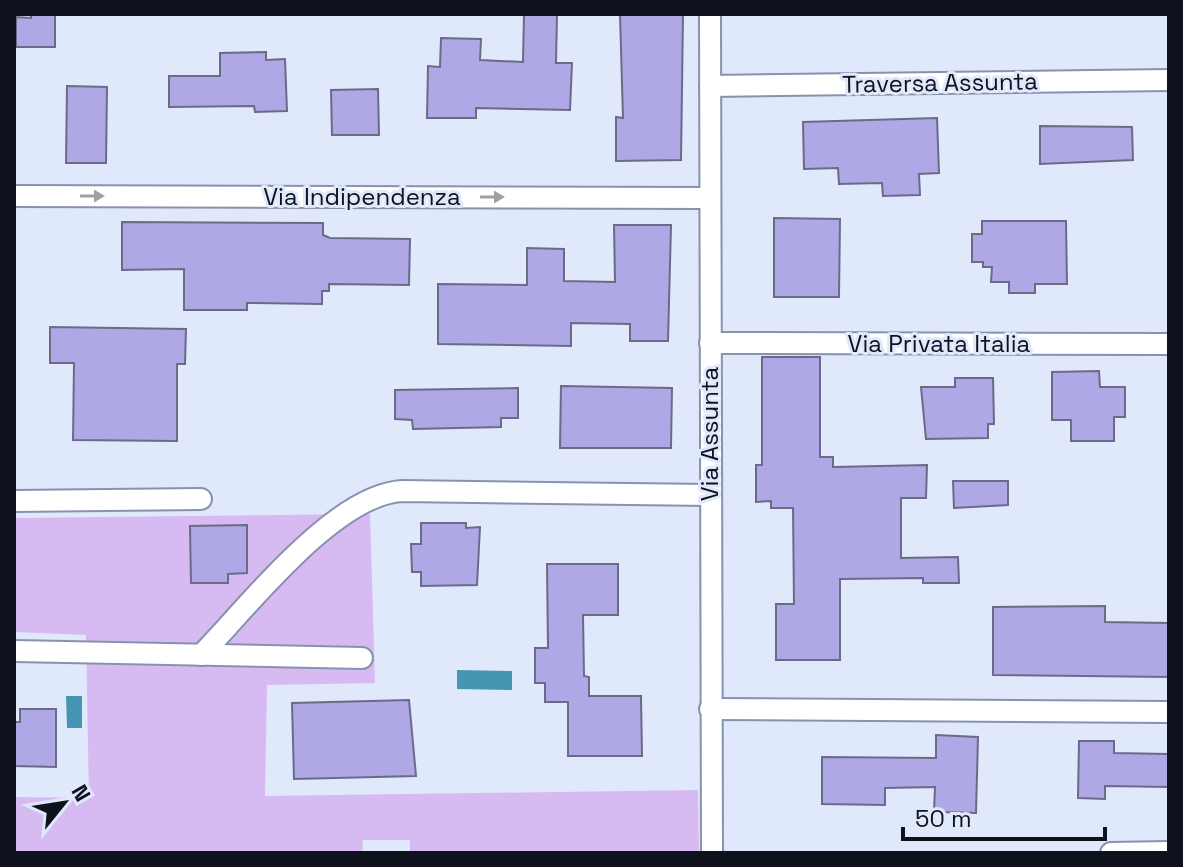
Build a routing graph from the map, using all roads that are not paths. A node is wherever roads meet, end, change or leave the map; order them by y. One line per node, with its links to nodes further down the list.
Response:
1 (710, 14): 3 (street, Via Assunta)
2 (1169, 80): 3 (street, Traversa Assunta)
3 (710, 86): 5 (street, Via Assunta)
4 (14, 196): 5 (street, Via Indipendenza, one-way to 5)
5 (710, 198): 6 (street, Via Assunta)
6 (710, 343): 7 (street, Via Privata Italia); 8 (street, Via Assunta)
7 (1169, 344)
8 (710, 495): 12 (street); 14 (street, Via Assunta)
9 (201, 499): 10 (street)
10 (14, 501)
11 (14, 651): 12 (street)
12 (201, 655): 13 (street)
13 (362, 658)
14 (710, 709): 15 (street); 17 (street, Via Assunta)
15 (1169, 712)
16 (1169, 852): 18 (street)
17 (712, 853)
18 (1111, 853)

